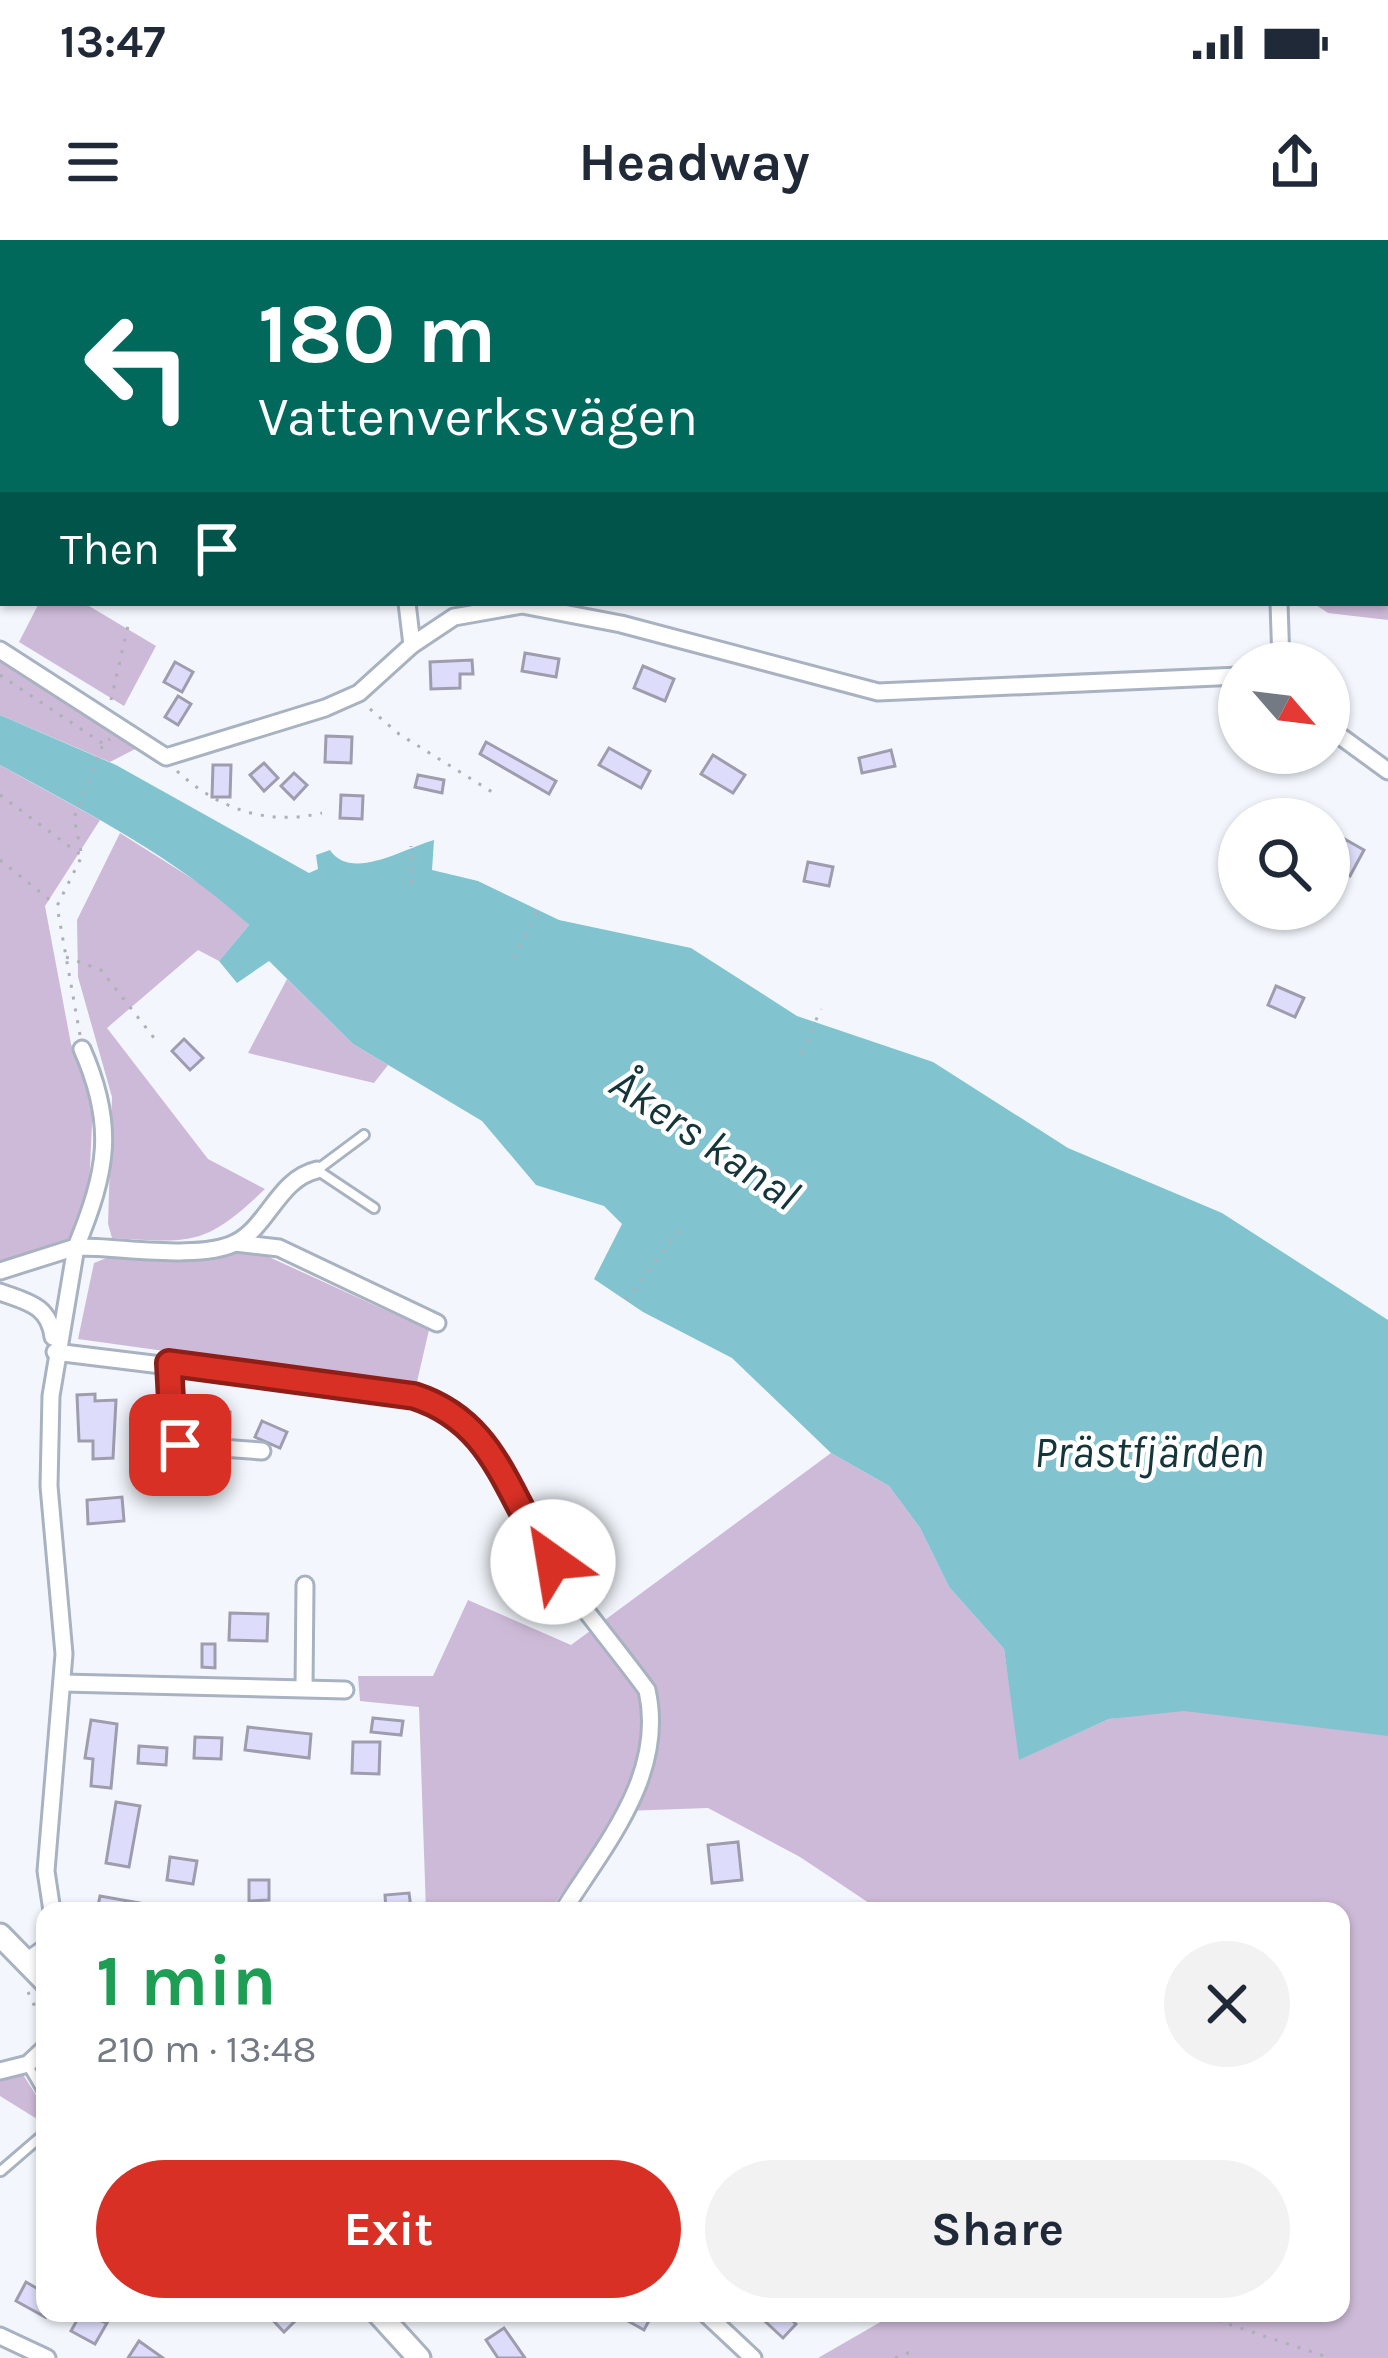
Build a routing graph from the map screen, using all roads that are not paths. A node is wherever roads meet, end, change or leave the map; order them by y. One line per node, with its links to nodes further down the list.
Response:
1 (406, 606): 6 (street)
2 (517, 606): 6 (street)
3 (528, 606): 8 (street)
4 (1279, 606): 5 (street)
5 (1280, 642)
6 (412, 645): 7 (street)
7 (0, 650)
8 (1218, 677)
9 (1350, 743): 10 (street)
10 (1388, 771)
11 (82, 1049): 16 (street)
12 (364, 1135): 13 (lane)
13 (317, 1170): 14 (lane); 15 (street)
14 (374, 1208)
15 (235, 1243): 16 (street); 19 (street)
16 (76, 1247): 17 (street); 20 (street)
17 (0, 1271)
18 (0, 1292): 20 (street)
19 (437, 1323)
20 (55, 1352): 21 (street); 24 (street)
21 (169, 1363): 22 (street); 28 (street)
22 (262, 1451)
23 (305, 1585): 25 (street)
24 (63, 1682): 25 (street); 27 (street)
25 (304, 1688): 26 (street)
26 (345, 1690)
27 (51, 1902)
28 (568, 1902)
29 (0, 1935): 31 (street)
30 (36, 1954): 31 (street)
31 (25, 1962): 32 (street)
32 (36, 1972)
33 (36, 2056): 34 (street)
34 (28, 2064): 35 (street); 36 (lane)
35 (0, 2071)
36 (36, 2079)
37 (36, 2141): 38 (lane)
38 (1, 2171)
39 (385, 2322): 43 (street)
40 (715, 2322): 44 (street)
41 (0, 2336): 42 (street)
42 (47, 2358)
43 (419, 2358)
44 (753, 2358)

